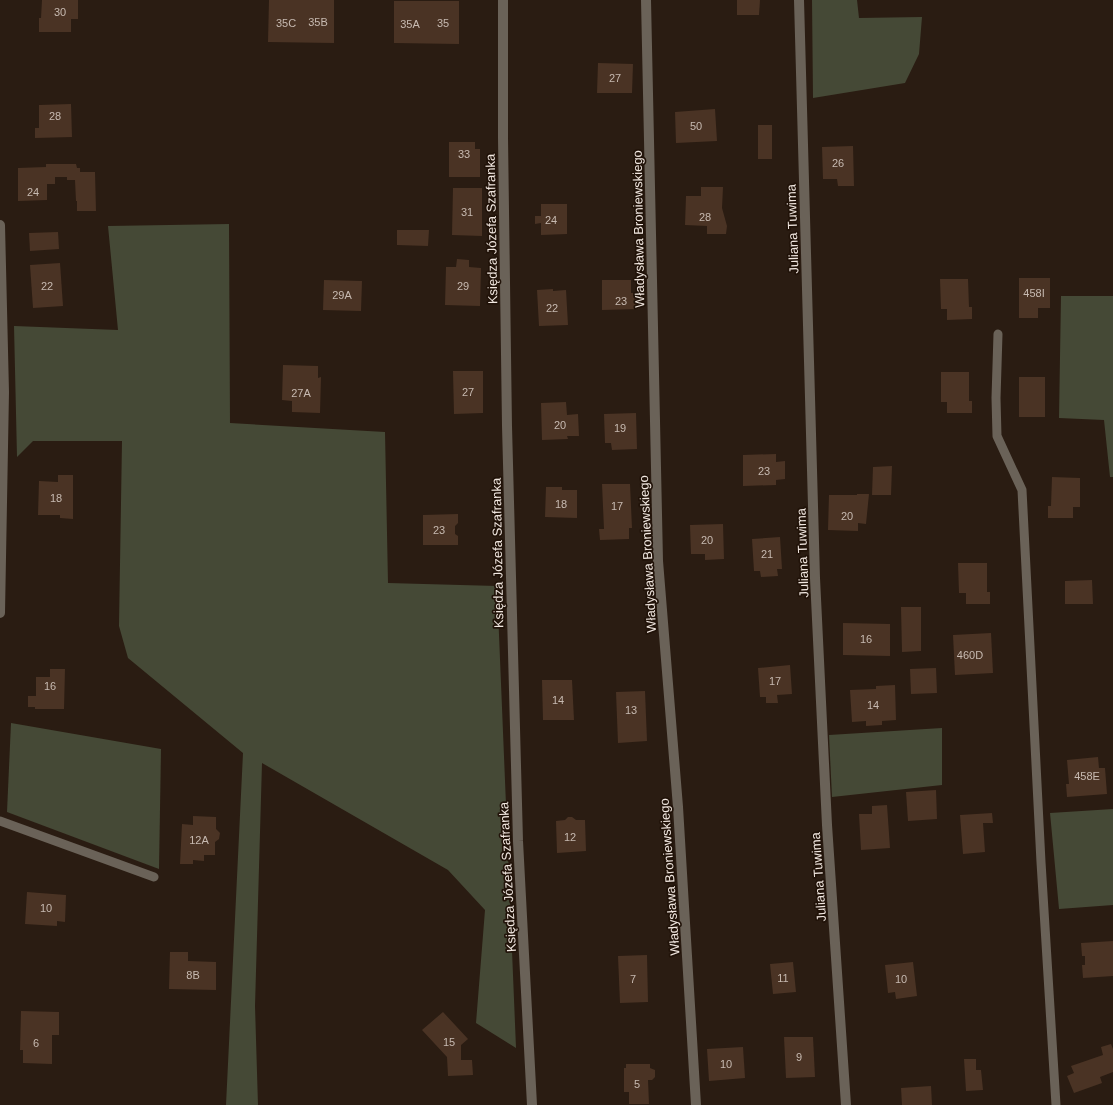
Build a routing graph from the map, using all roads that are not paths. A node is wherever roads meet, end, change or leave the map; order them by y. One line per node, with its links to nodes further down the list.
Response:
1 (503, 0): 9 (street, Księdza Józefa Szafranka)
2 (646, 0): 10 (street, Władysława Broniewskiego)
3 (799, 0): 11 (street, Juliana Tuwima)
4 (0, 225): 6 (street)
5 (998, 334): 12 (lane)
6 (0, 613)
7 (0, 821): 8 (lane)
8 (154, 876)
9 (532, 1105)
10 (696, 1105)
11 (846, 1105)
12 (1056, 1105)

